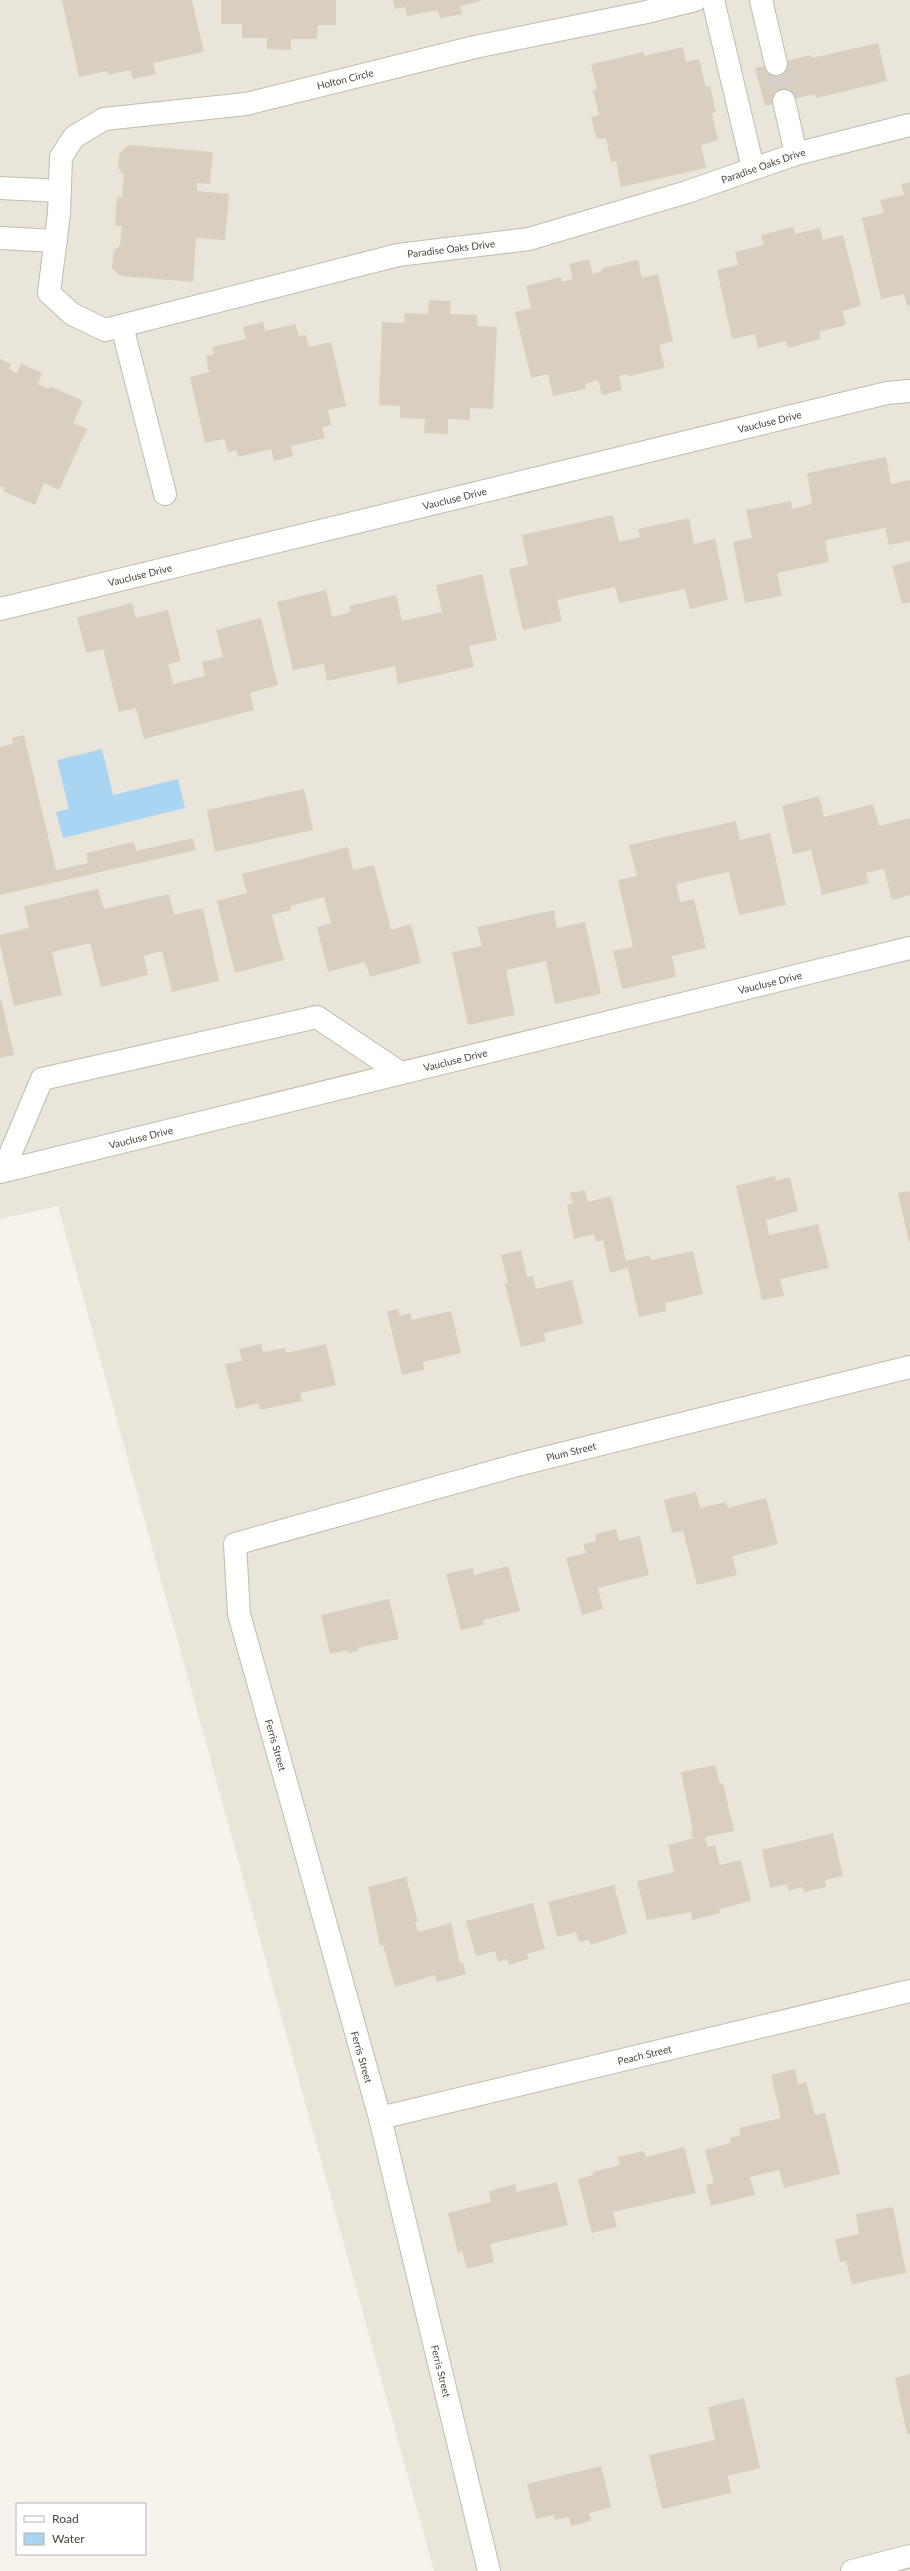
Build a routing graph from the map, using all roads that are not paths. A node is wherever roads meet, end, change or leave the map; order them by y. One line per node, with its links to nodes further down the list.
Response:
1 (695, 0): 10 (street, Holton Circle)
2 (713, 0): 8 (street)
3 (761, 0): 4 (street)
4 (776, 64)
5 (784, 101): 7 (street)
6 (910, 125): 7 (street, Paradise Oaks Drive)
7 (796, 154): 8 (street, Paradise Oaks Drive)
8 (753, 168): 14 (street, Paradise Oaks Drive)
9 (0, 188): 10 (street)
10 (60, 191): 11 (street, Holton Circle)
11 (59, 213): 13 (street, Paradise Oaks Drive)
12 (0, 238): 13 (street)
13 (56, 240): 14 (street, Paradise Oaks Drive)
14 (122, 326): 16 (street)
15 (910, 391): 17 (street, Vaucluse Drive)
16 (165, 494)
17 (0, 608)
18 (910, 948): 19 (street, Vaucluse Drive)
19 (399, 1072): 20 (street, Vaucluse Drive); 20 (street)
20 (1, 1172)
21 (910, 1367): 22 (street, Plum Street)
22 (235, 1544): 24 (street, Ferris Street)
23 (910, 1991): 24 (street, Peach Street)
24 (380, 2118): 26 (street, Ferris Street)
25 (910, 2556): 27 (street)
26 (489, 2571)
27 (852, 2571)

